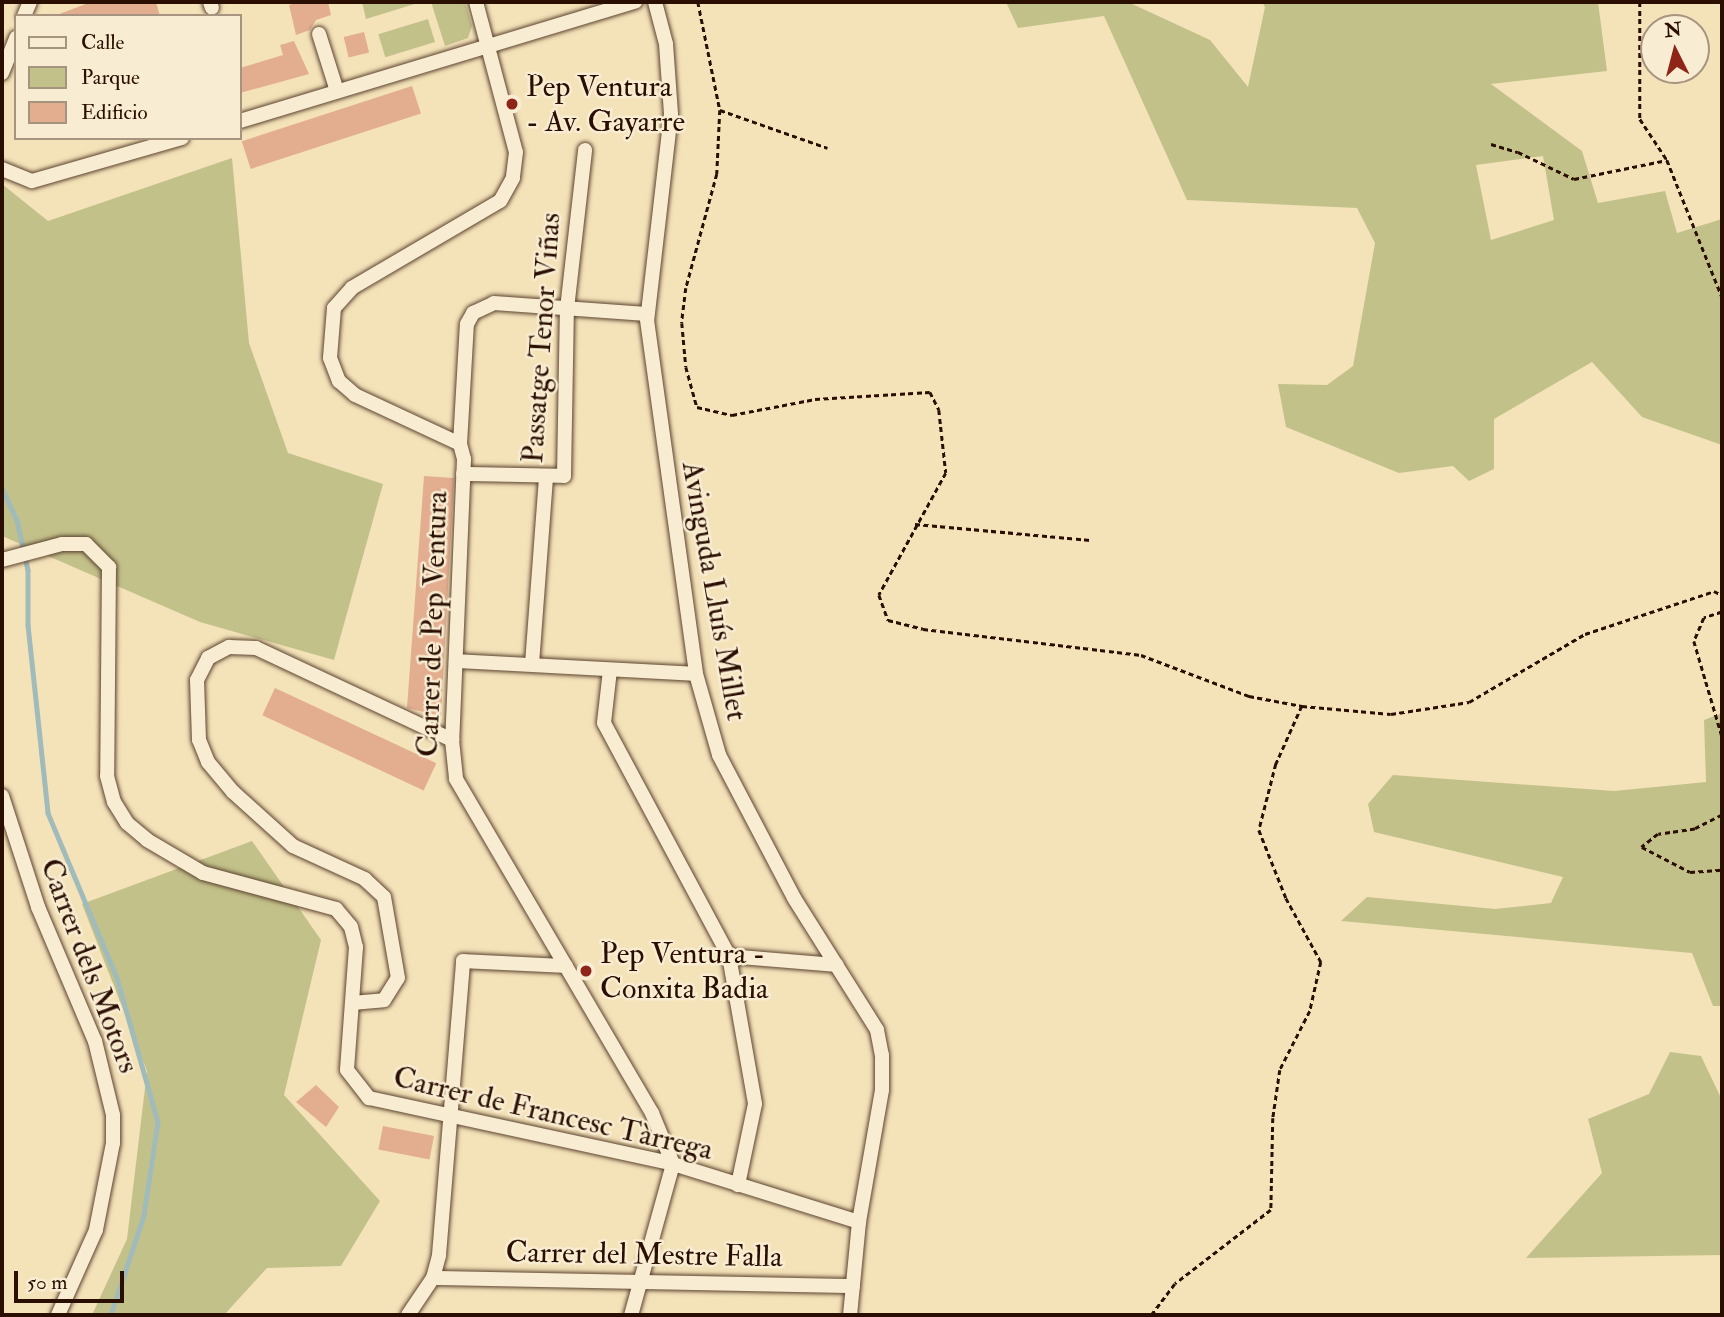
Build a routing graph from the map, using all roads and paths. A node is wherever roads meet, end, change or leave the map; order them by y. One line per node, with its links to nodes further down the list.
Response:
1 (476, 2): 8 (street)
2 (635, 2): 8 (street)
3 (654, 2): 22 (street, Avinguda Lluís Millet)
4 (698, 2): 11 (path)
5 (1640, 2): 18 (path)
6 (318, 34): 10 (street)
7 (14, 43): 9 (street)
8 (487, 46): 10 (street); 23 (street)
9 (2, 73)
10 (338, 91): 12 (street)
11 (720, 110): 16 (path); 26 (path)
12 (242, 120)
13 (170, 140): 14 (street)
14 (145, 144): 19 (street)
15 (1491, 144): 18 (path)
16 (828, 149)
17 (585, 150): 21 (street, Passatge Tenor Viñas)
18 (1667, 160): 20 (path)
19 (2, 169)
20 (1722, 297)
21 (567, 309): 22 (street); 23 (street, Carrer de Pep Ventura); 25 (street, Passatge Tenor Viñas)
22 (647, 314): 34 (street, Avinguda Lluís Millet)
23 (460, 444): 24 (street, Carrer de Pep Ventura)
24 (463, 474): 25 (street, Passatge Tenor Viñas); 31 (street, Carrer de Pep Ventura)
25 (545, 478): 32 (street)
26 (915, 524): 27 (path); 35 (path)
27 (1090, 540)
28 (2, 560): 44 (street, Carrer de Francesc Tàrrega)
29 (1722, 595): 35 (path)
30 (1722, 612): 36 (path)
31 (456, 661): 32 (street); 37 (street, Carrer de Pep Ventura)
32 (532, 664): 33 (street)
33 (610, 670): 34 (street); 41 (street)
34 (696, 674): 42 (street, Avinguda Lluís Millet)
35 (1302, 706): 56 (path)
36 (1722, 736)
37 (452, 740): 43 (street, Carrer de Pep Ventura); 44 (street)
38 (2, 796): 52 (street, Carrer dels Motors)
39 (1722, 815): 40 (path)
40 (1722, 870)
41 (729, 956): 42 (street); 47 (street)
42 (837, 965): 48 (street, Avinguda Lluís Millet)
43 (566, 966): 45 (street); 46 (street, Carrer de Pep Ventura)
44 (352, 1003): 45 (street, Carrer de Francesc Tàrrega)
45 (450, 1113): 46 (street, Carrer de Francesc Tàrrega); 49 (street)
46 (673, 1164): 47 (street, Carrer de Francesc Tàrrega); 50 (street)
47 (738, 1185): 48 (street, Carrer de Francesc Tàrrega)
48 (859, 1222): 51 (street, Avinguda Lluís Millet)
49 (433, 1278): 50 (street, Carrer del Mestre Falla); 53 (street)
50 (643, 1280): 51 (street, Carrer del Mestre Falla); 54 (street)
51 (853, 1286): 55 (street, Avinguda Lluís Millet)
52 (58, 1315)
53 (408, 1315)
54 (631, 1315)
55 (850, 1315)
56 (1152, 1315)

